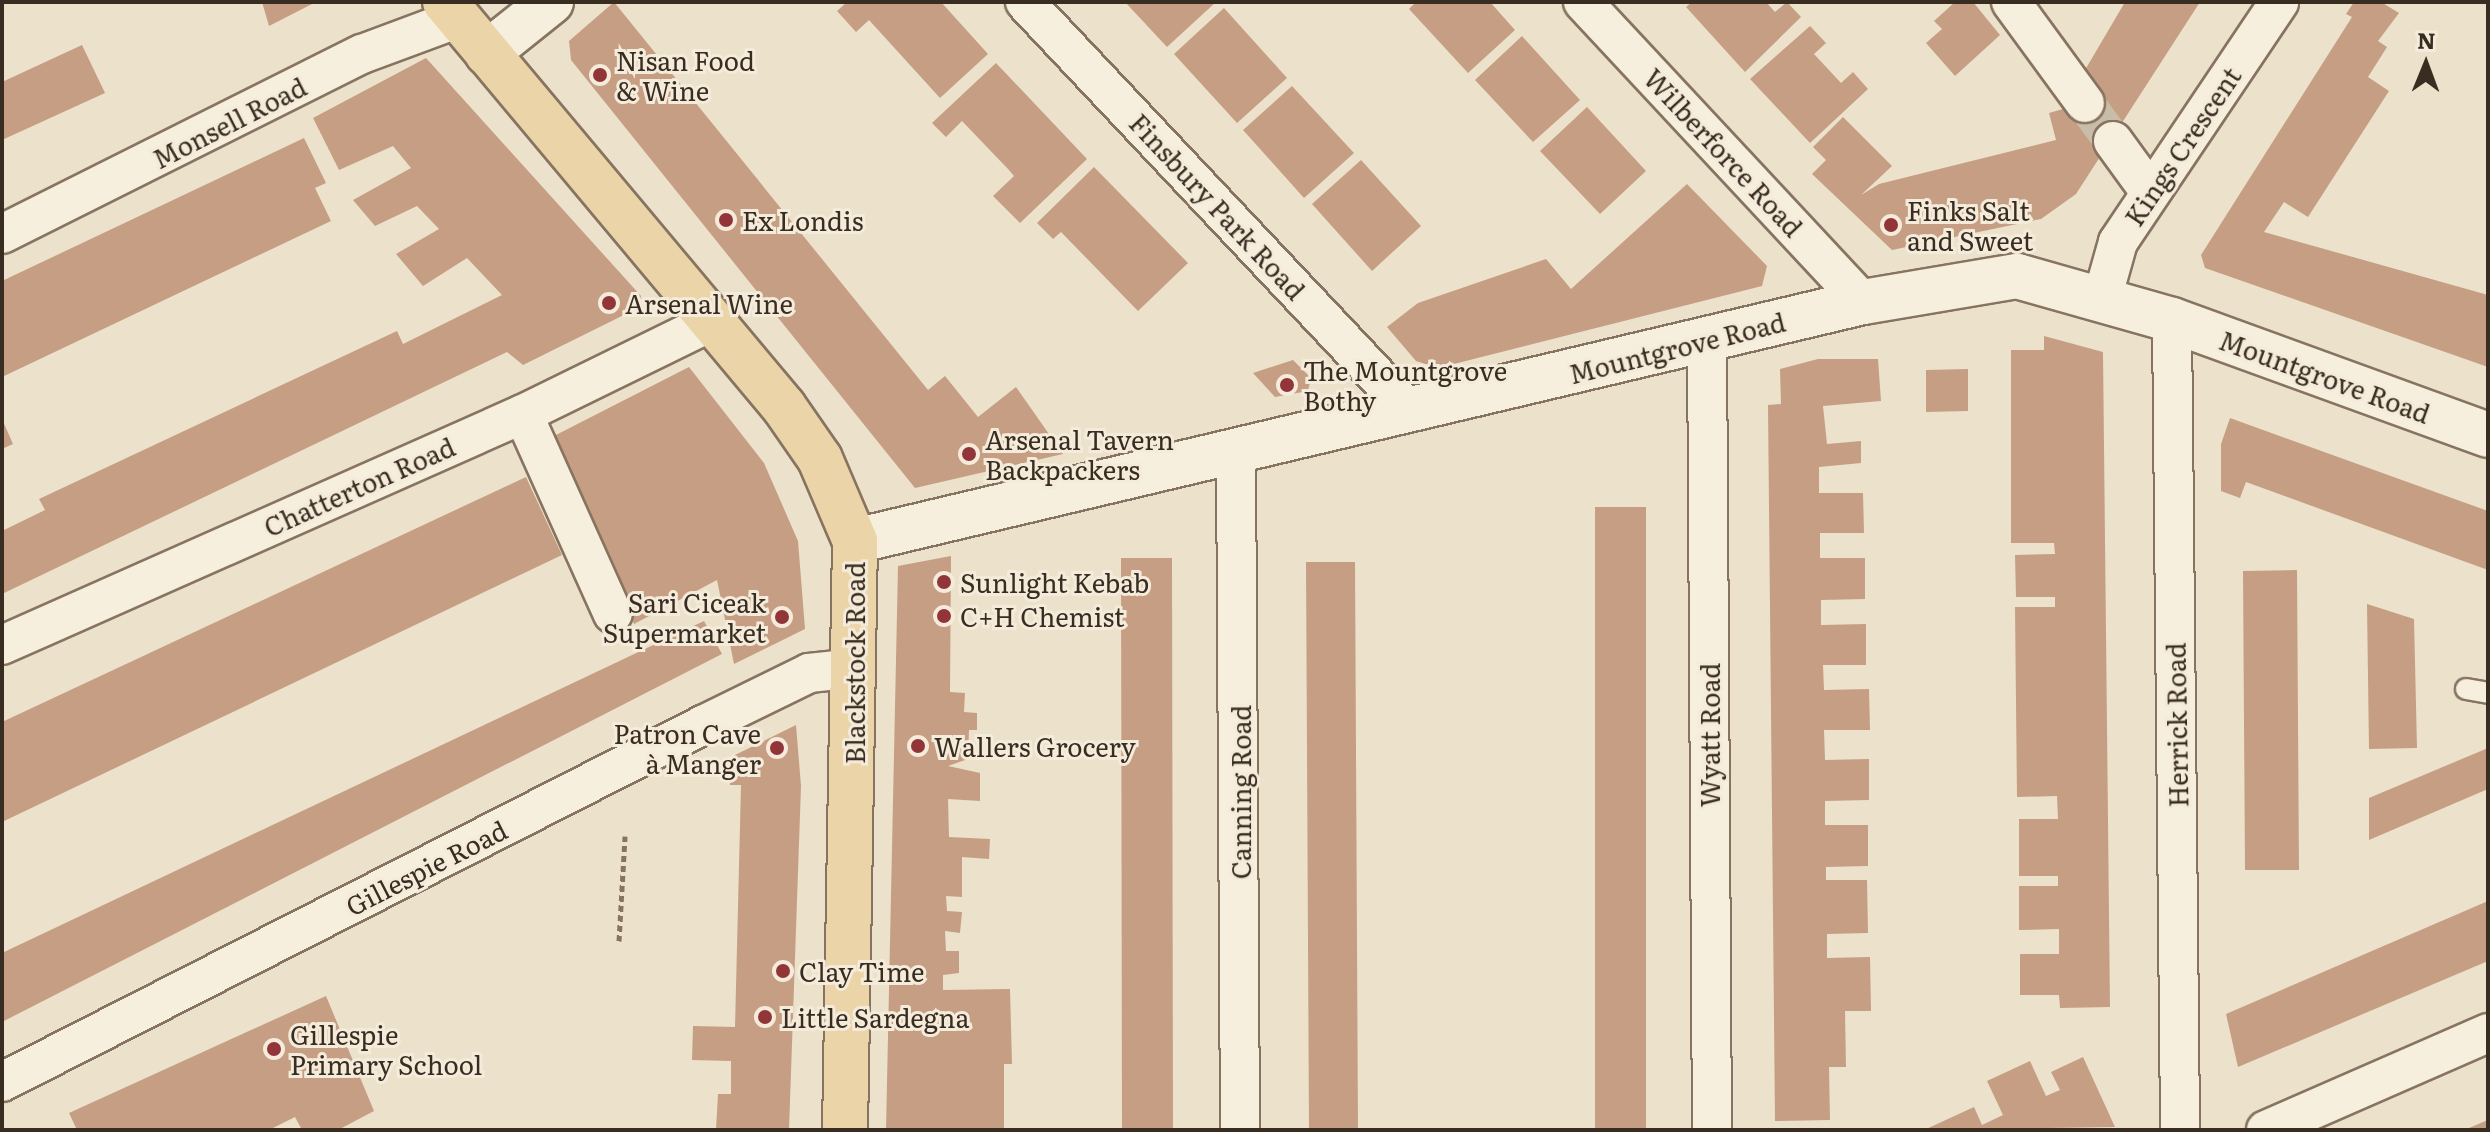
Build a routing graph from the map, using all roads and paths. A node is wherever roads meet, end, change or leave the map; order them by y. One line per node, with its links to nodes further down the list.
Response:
1 (551, 2): 7 (street)
2 (1025, 2): 17 (street, Finsbury Park Road)
3 (1583, 2): 13 (street, Wilberforce Road)
4 (2011, 2): 8 (street)
5 (2279, 2): 10 (street, Kings Crescent)
6 (452, 10): 7 (main road, Blackstock Road); 11 (street, Monsell Road)
7 (487, 53): 15 (main road, Blackstock Road)
8 (2085, 103)
9 (2113, 141): 10 (street)
10 (2150, 192): 12 (street, Kings Crescent)
11 (2, 234)
12 (2102, 299): 13 (street, Mountgrove Road); 14 (street, Mountgrove Road)
13 (1863, 302): 16 (street, Mountgrove Road)
14 (2172, 320): 19 (street, Mountgrove Road); 34 (street, Herrick Road)
15 (713, 321): 18 (street, Chatterton Road); 21 (main road, Blackstock Road)
16 (1707, 340): 17 (street, Mountgrove Road); 33 (street, Wyatt Road)
17 (1410, 411): 20 (street, Mountgrove Road)
18 (523, 414): 22 (street); 23 (street, Chatterton Road)
19 (2488, 435)
20 (1236, 455): 21 (street, Mountgrove Road); 32 (street, Canning Road)
21 (855, 541): 24 (main road, Blackstock Road)
22 (613, 614)
23 (2, 645)
24 (856, 668): 30 (street, Gillespie Road); 31 (main road, Blackstock Road)
25 (2466, 689): 26 (lane)
26 (2488, 693)
27 (625, 836): 28 (path)
28 (619, 941)
29 (2488, 1033): 35 (street)
30 (2, 1082)
31 (845, 1130)
32 (1240, 1130)
33 (1712, 1130)
34 (2180, 1130)
35 (2266, 1130)

